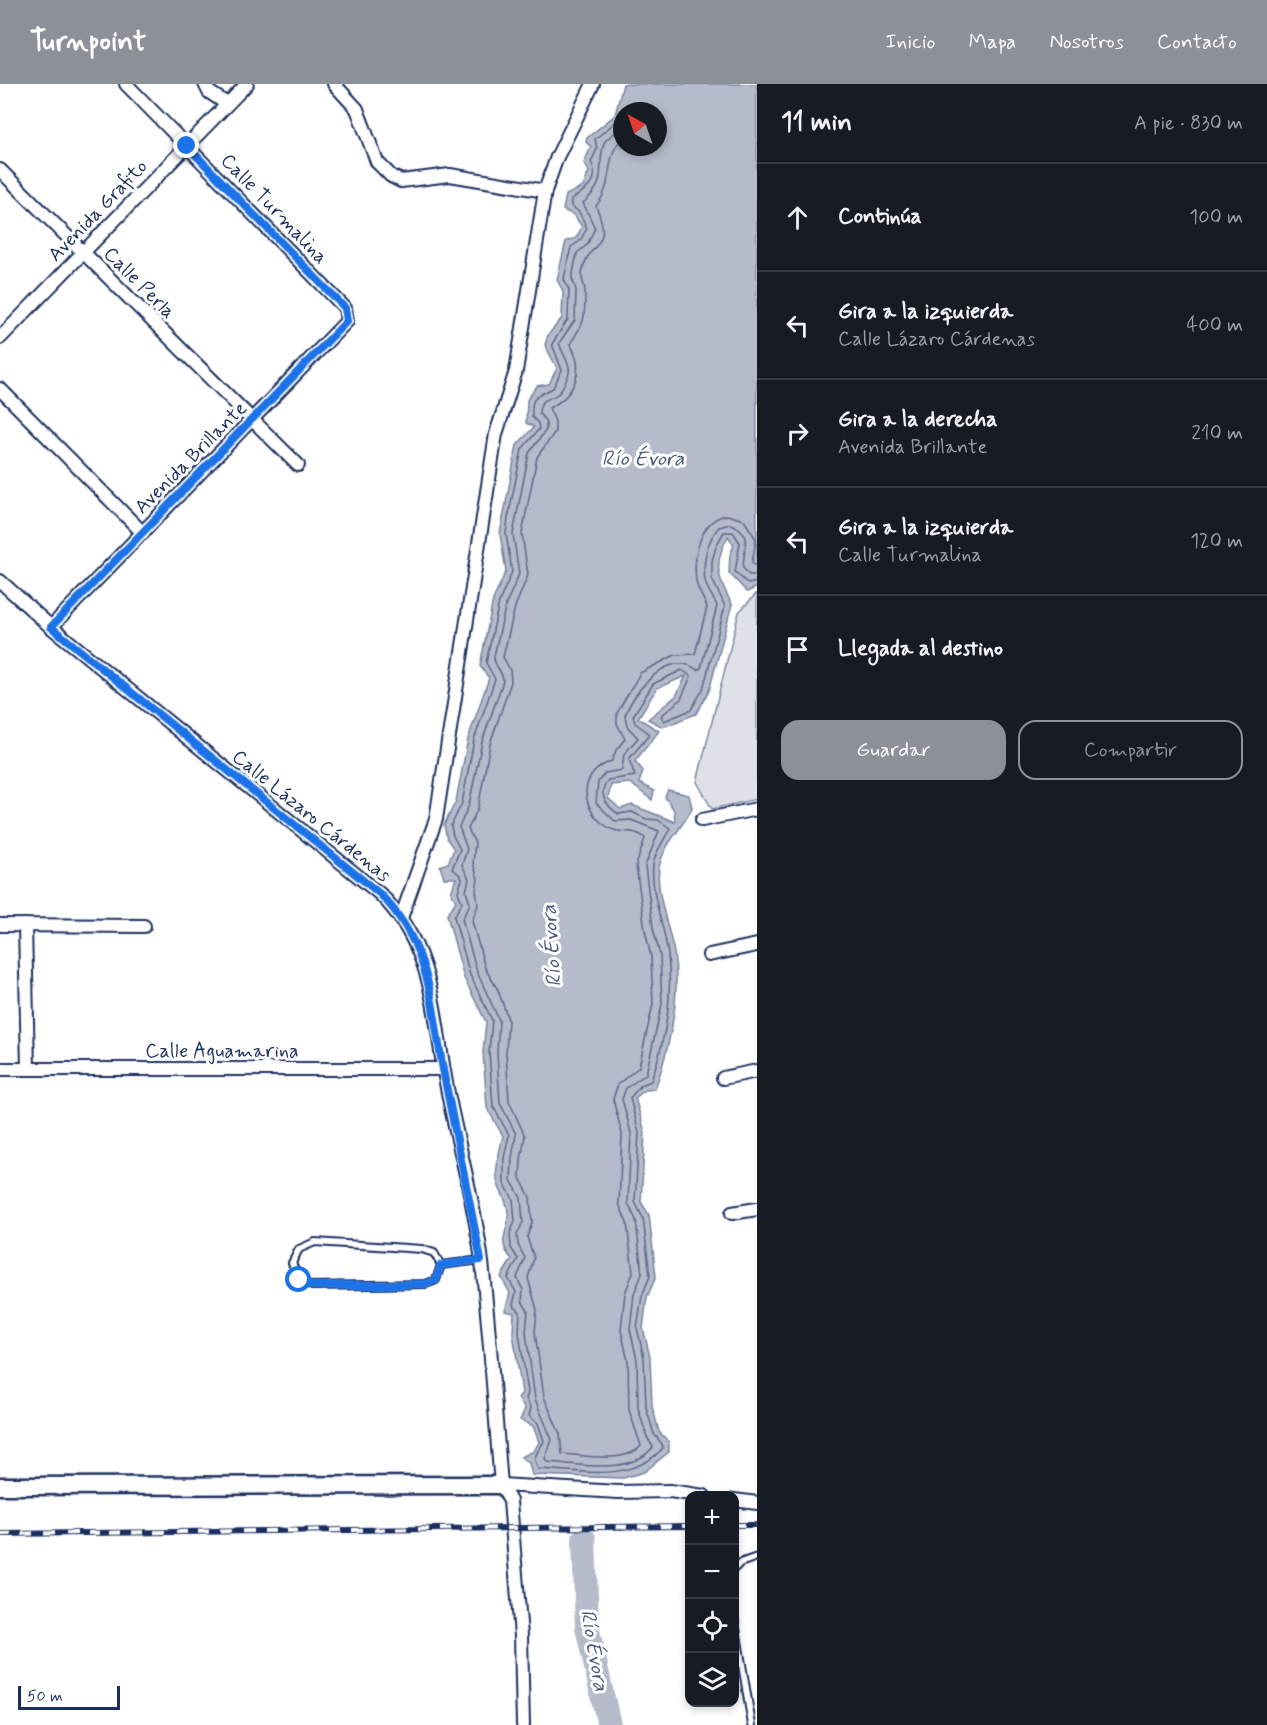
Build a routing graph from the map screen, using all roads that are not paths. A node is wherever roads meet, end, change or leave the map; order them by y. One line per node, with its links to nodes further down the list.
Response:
1 (126, 84): 7 (street, Calle Turmalina)
2 (205, 84): 6 (street)
3 (248, 84): 6 (street, Avenida Grafito)
4 (334, 84): 9 (street)
5 (593, 84): 9 (street)
6 (228, 104): 7 (street, Avenida Grafito)
7 (187, 146): 10 (street, Avenida Grafito); 11 (street, Calle Turmalina)
8 (0, 170): 10 (street, Calle Perla)
9 (546, 191): 21 (street)
10 (83, 252): 12 (street, Avenida Grafito); 14 (street, Calle Perla)
11 (345, 308): 14 (street, Avenida Brillante)
12 (0, 338)
13 (0, 389): 16 (street)
14 (253, 421): 15 (street, Calle Perla); 16 (street, Avenida Brillante)
15 (298, 465)
16 (143, 533): 18 (street, Avenida Brillante)
17 (0, 581): 18 (street, Calle Lázaro Cárdenas)
18 (51, 627): 21 (street, Calle Lázaro Cárdenas)
19 (757, 809): 20 (street)
20 (702, 820)
21 (401, 918): 28 (street, Calle Lázaro Cárdenas)
22 (0, 925): 23 (street)
23 (25, 925): 24 (street); 29 (street)
24 (144, 926)
25 (757, 945): 26 (street)
26 (709, 955)
27 (0, 1069): 29 (street, Calle Aguamarina)
28 (443, 1069): 29 (street, Calle Aguamarina); 34 (street, Calle Lázaro Cárdenas)
29 (28, 1070)
30 (757, 1071): 31 (street)
31 (723, 1078)
32 (757, 1209): 33 (street)
33 (732, 1213)
34 (481, 1260): 35 (lane); 36 (street, Calle Lázaro Cárdenas)
35 (441, 1265): 35 (lane)
36 (501, 1485): 37 (street); 38 (street); 44 (street, Calle Lázaro Cárdenas)
37 (0, 1486)
38 (685, 1493)
39 (739, 1501): 40 (street)
40 (757, 1503)
41 (757, 1557): 42 (lane)
42 (739, 1564)
43 (739, 1640): 45 (lane)
44 (523, 1725)
45 (753, 1725)

